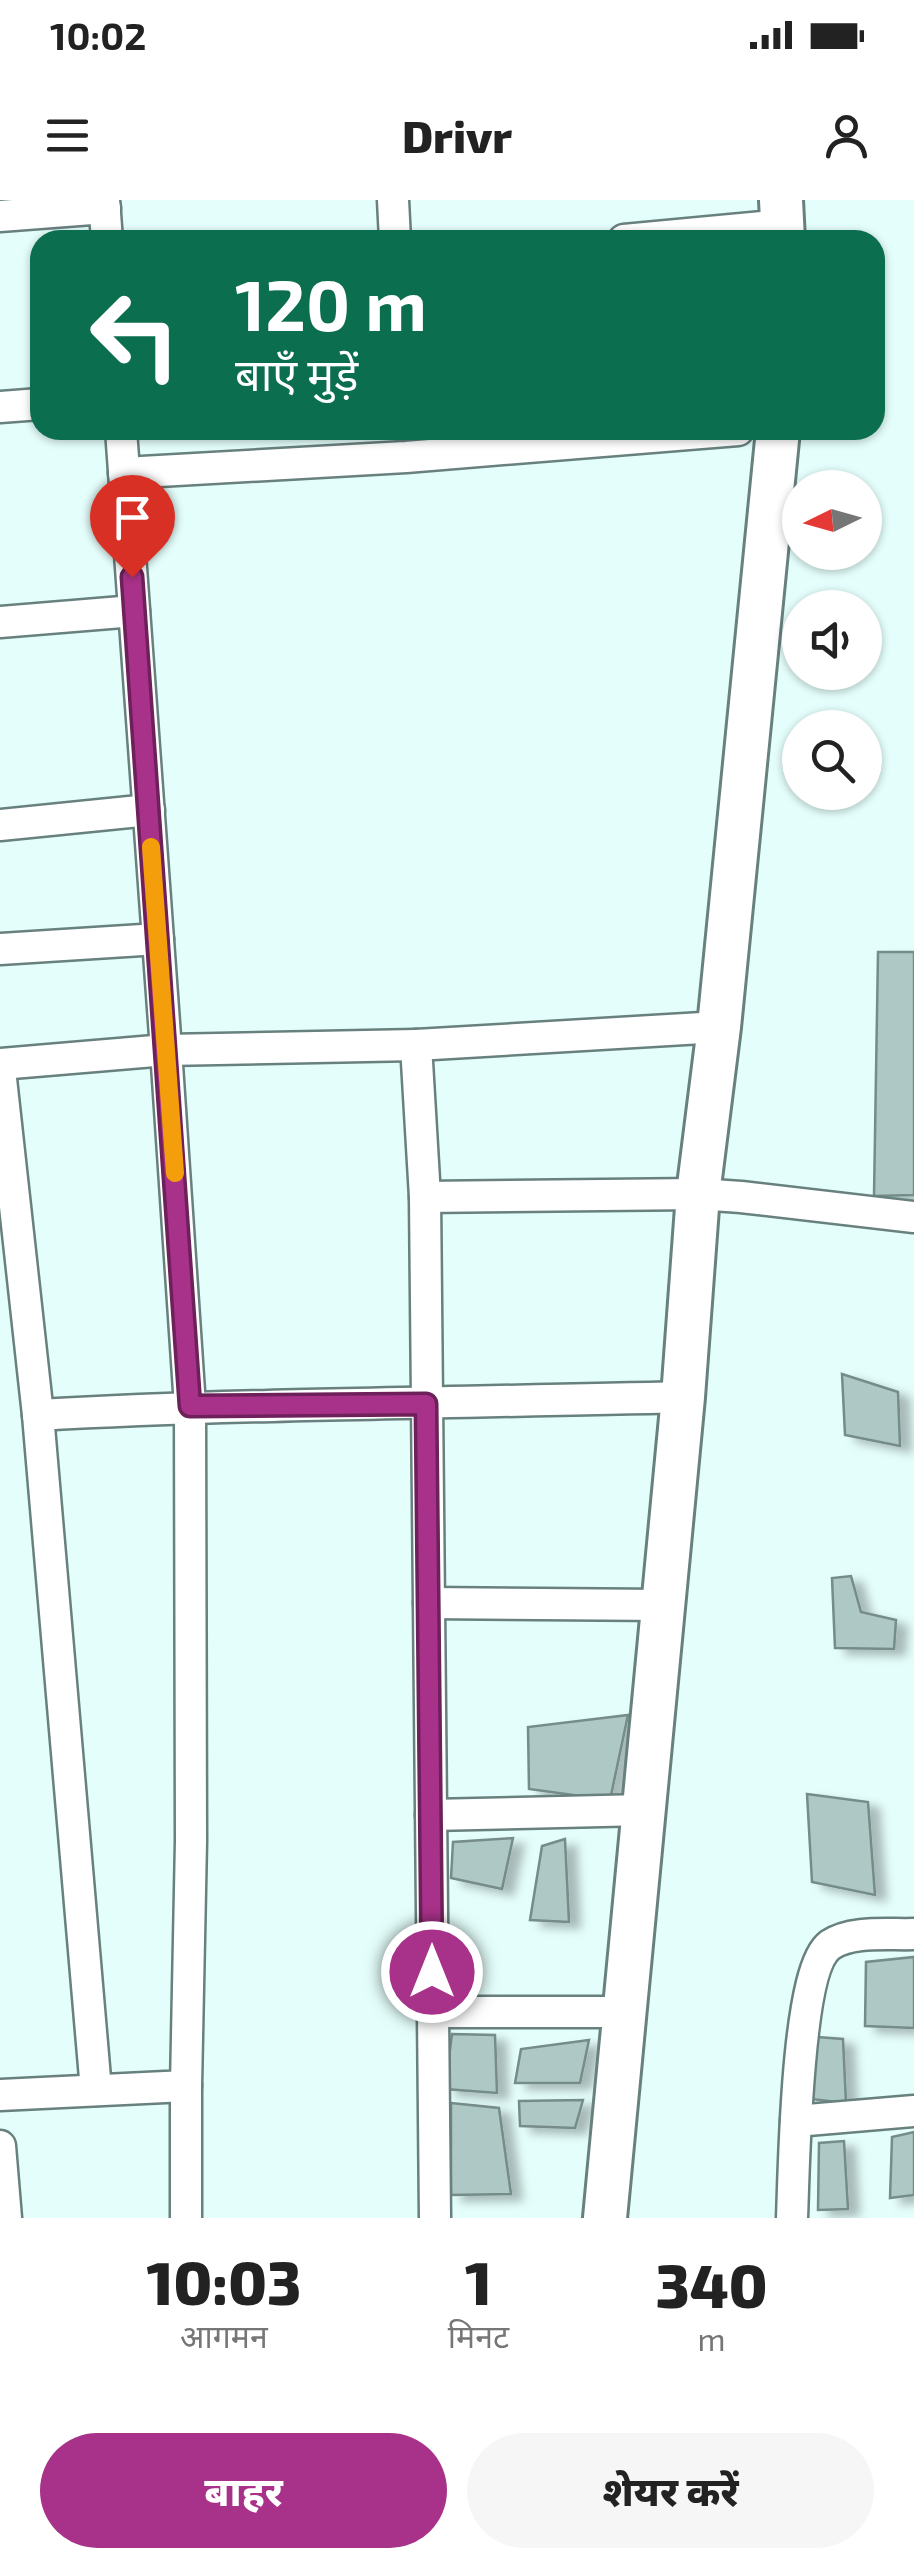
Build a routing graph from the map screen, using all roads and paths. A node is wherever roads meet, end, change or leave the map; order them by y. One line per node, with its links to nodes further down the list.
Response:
1 (393, 200): 6 (street)
2 (104, 204): 3 (street); 5 (street)
3 (0, 216)
4 (782, 222): 7 (street)
5 (106, 230)
6 (394, 230)
7 (712, 230)
8 (30, 405): 9 (street)
9 (0, 407)
10 (122, 440): 14 (street)
11 (501, 440): 13 (street)
12 (777, 440): 21 (street)
13 (406, 444): 14 (street)
14 (124, 474): 15 (street)
15 (134, 611): 16 (street); 17 (street)
16 (0, 622)
17 (149, 810): 18 (street); 19 (street)
18 (0, 825)
19 (158, 939): 20 (street); 23 (street)
20 (0, 949)
21 (719, 1026): 22 (street); 25 (street)
22 (416, 1045): 23 (street); 26 (street)
23 (166, 1050): 24 (street); 30 (street)
24 (0, 1067): 31 (street)
25 (698, 1194): 26 (street); 27 (street); 28 (street)
26 (425, 1197): 29 (street)
27 (914, 1218)
28 (683, 1397): 29 (street); 33 (street)
29 (426, 1404): 30 (street); 32 (street)
30 (190, 1406): 31 (street); 39 (street)
31 (38, 1414): 40 (street)
32 (429, 1603): 33 (street); 35 (street)
33 (664, 1604): 34 (street)
34 (644, 1810): 35 (street); 38 (street)
35 (431, 1816): 37 (street)
36 (914, 1934): 43 (street)
37 (432, 2012): 38 (street); 47 (street)
38 (625, 2012): 48 (street)
39 (186, 2086): 40 (street); 46 (street)
40 (96, 2090): 41 (street)
41 (0, 2095)
42 (914, 2111): 43 (street)
43 (796, 2120): 49 (street)
44 (0, 2146): 45 (street)
45 (6, 2218)
46 (186, 2218)
47 (435, 2218)
48 (605, 2218)
49 (792, 2218)

